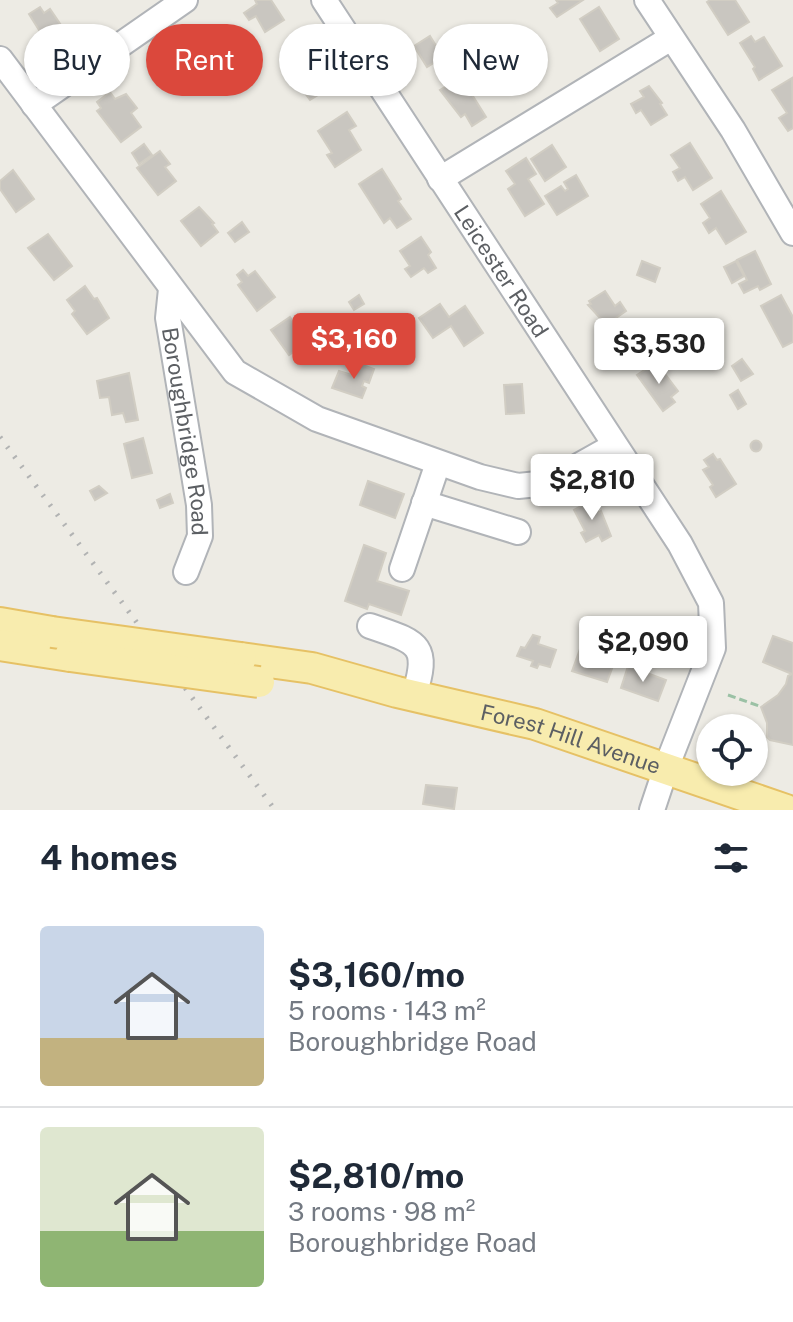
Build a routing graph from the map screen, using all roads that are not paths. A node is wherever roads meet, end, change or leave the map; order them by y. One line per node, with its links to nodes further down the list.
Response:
1 (185, 0): 6 (street)
2 (324, 0): 7 (street, Leicester Road)
3 (647, 0): 4 (street)
4 (671, 38): 7 (street); 8 (street)
5 (0, 59): 6 (street, Boroughbridge Road)
6 (34, 105): 9 (street, Boroughbridge Road)
7 (440, 179): 10 (street, Leicester Road)
8 (793, 233)
9 (171, 289): 11 (street, Boroughbridge Road); 15 (street, Boroughbridge Road)
10 (614, 446): 11 (street, Boroughbridge Road); 21 (street, Leicester Road)
11 (438, 463): 12 (street)
12 (424, 503): 13 (street); 14 (street)
13 (518, 532)
14 (402, 569)
15 (186, 572)
16 (0, 623): 19 (main road, Forest Hill Avenue, bridge)
17 (370, 626): 20 (street)
18 (0, 645): 19 (main road, Forest Hill Avenue, bridge)
19 (250, 670): 20 (main road, Forest Hill Avenue)
20 (406, 694): 21 (main road, Forest Hill Avenue)
21 (666, 768): 22 (street, Leicester Road); 23 (main road, Forest Hill Avenue)
22 (652, 810)
23 (786, 810)

